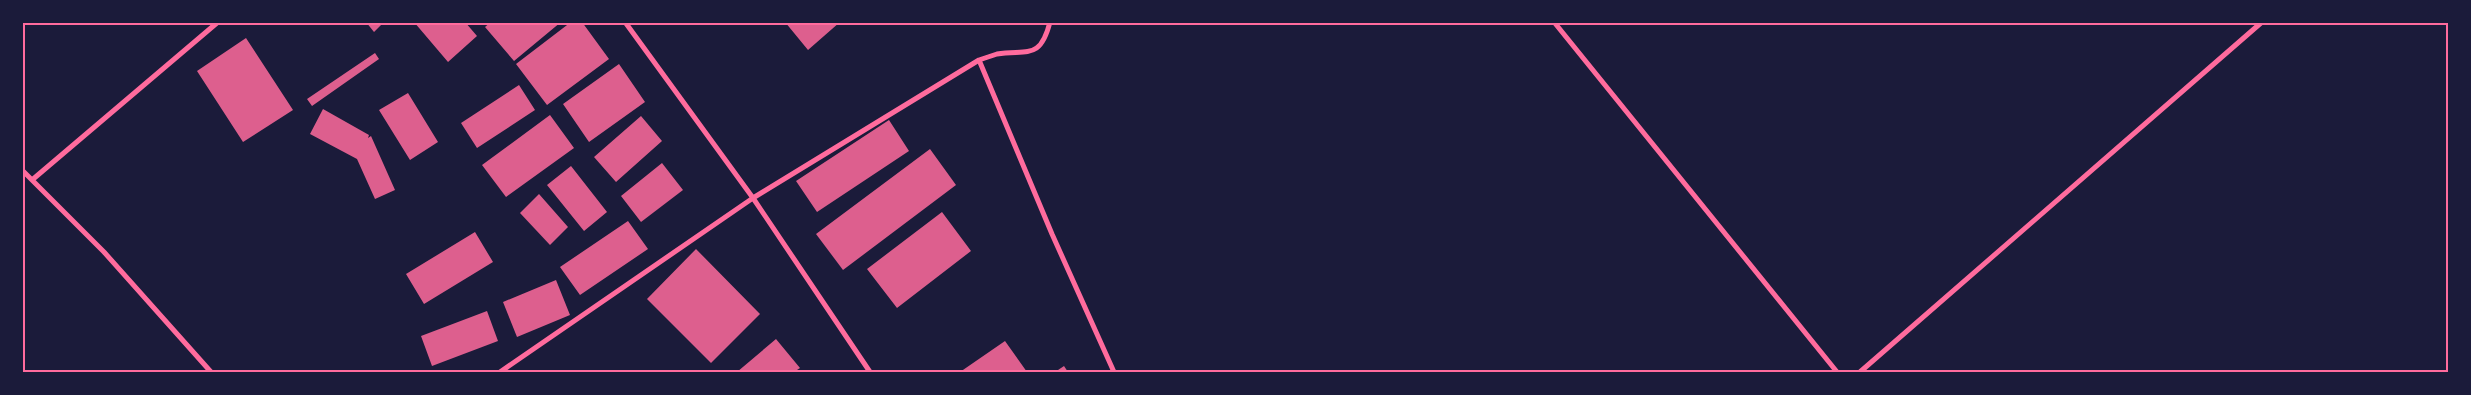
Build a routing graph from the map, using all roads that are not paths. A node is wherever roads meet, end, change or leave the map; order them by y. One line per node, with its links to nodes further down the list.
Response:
1 (218, 22): 8 (street)
2 (626, 22): 9 (street)
3 (1050, 22): 6 (street)
4 (1554, 22): 14 (street)
5 (2262, 22): 15 (street)
6 (979, 60): 9 (street); 13 (street)
7 (22, 170): 8 (street)
8 (32, 180): 10 (street)
9 (753, 198): 11 (street); 12 (street)
10 (212, 372)
11 (500, 372)
12 (870, 372)
13 (1114, 372)
14 (1837, 372)
15 (1860, 372)

